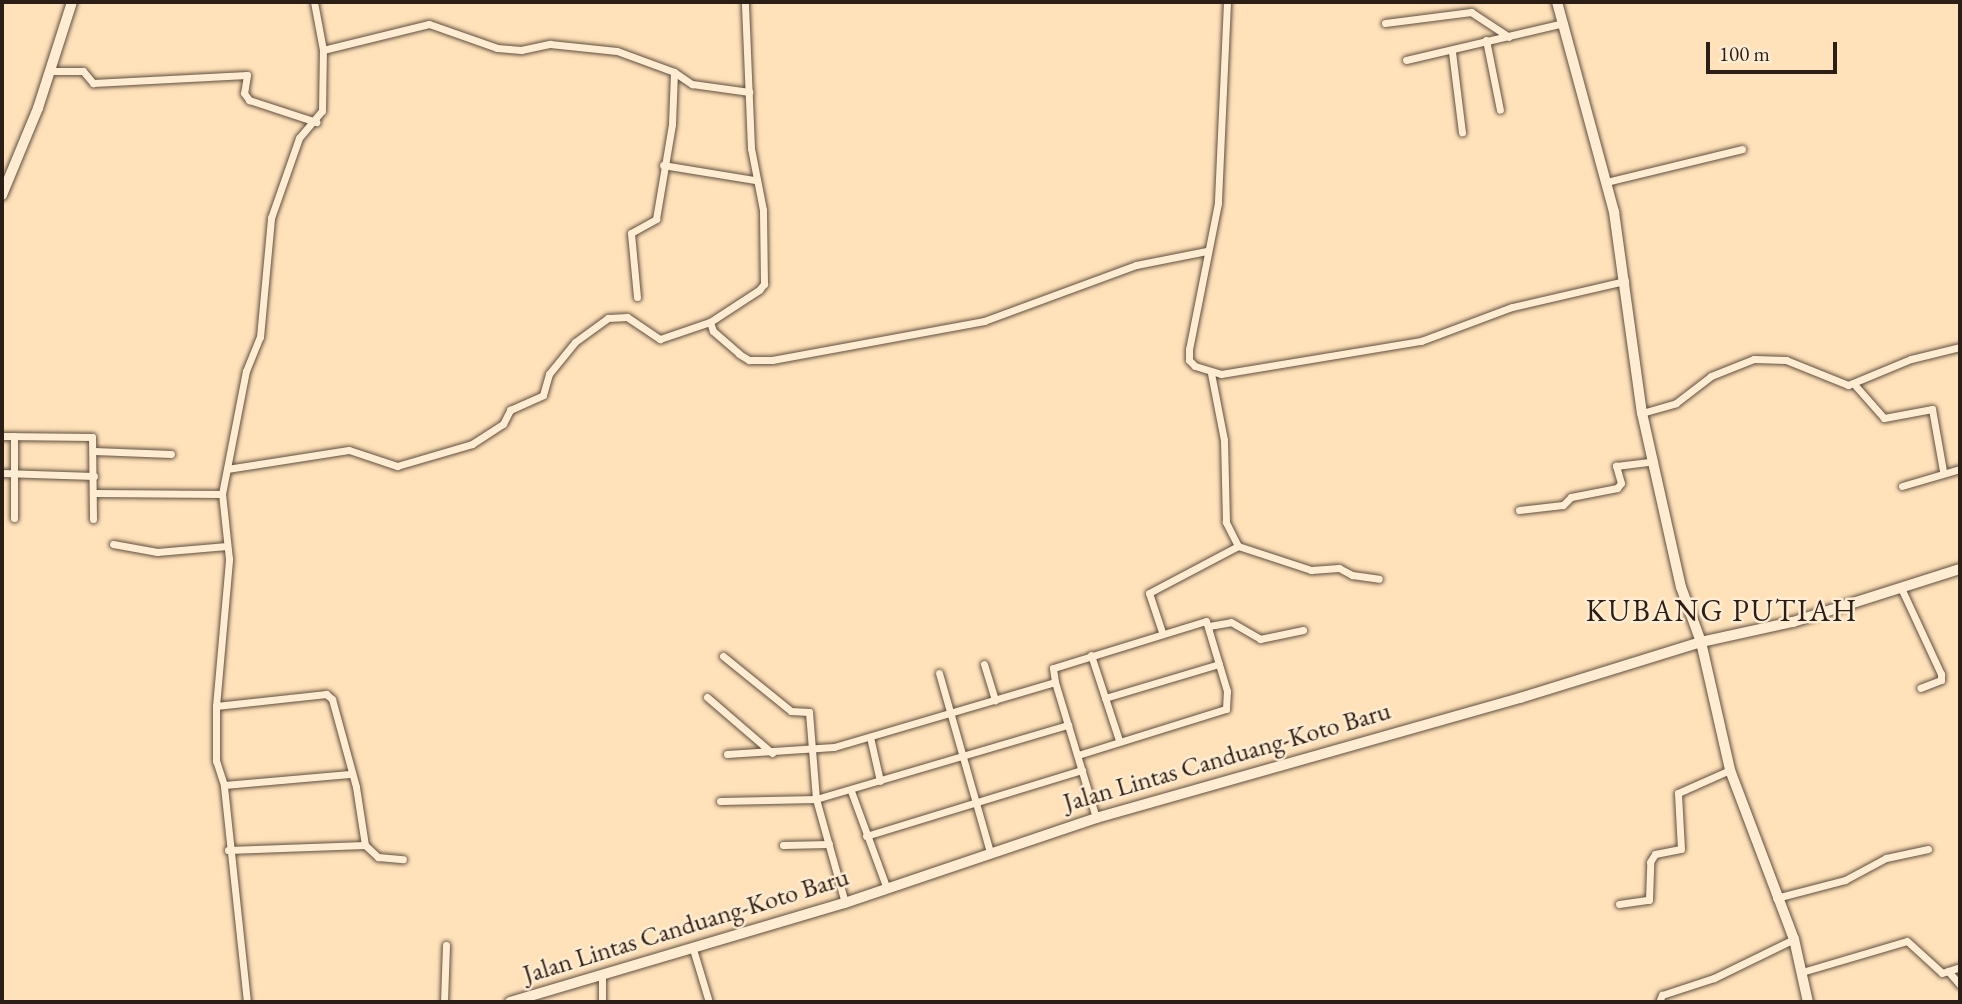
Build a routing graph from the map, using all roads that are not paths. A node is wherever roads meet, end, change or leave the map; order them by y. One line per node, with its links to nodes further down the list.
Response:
1 (72, 2): 13 (main road)
2 (314, 2): 10 (street)
3 (745, 2): 15 (street)
4 (1227, 2): 24 (street)
5 (1557, 2): 7 (main road)
6 (1385, 23): 8 (street)
7 (1564, 23): 8 (street); 22 (main road)
8 (1508, 37): 9 (street)
9 (1486, 40): 11 (street); 16 (street)
10 (323, 50): 14 (street); 17 (street)
11 (1452, 52): 12 (street); 18 (street)
12 (1406, 60)
13 (51, 71): 17 (street); 23 (main road)
14 (674, 72): 15 (street); 20 (street)
15 (749, 92): 21 (street)
16 (1500, 110)
17 (316, 122): 37 (street)
18 (1462, 132)
19 (1742, 149): 22 (street)
20 (663, 165): 21 (street); 26 (street)
21 (755, 180): 27 (street)
22 (1606, 183): 25 (main road)
23 (2, 195)
24 (1207, 251): 27 (street); 29 (street)
25 (1625, 281): 29 (street); 31 (main road)
26 (637, 297)
27 (710, 322): 37 (street)
28 (1960, 347): 30 (street)
29 (1211, 373): 50 (street)
30 (1854, 384): 31 (street); 39 (street)
31 (1642, 413): 36 (main road)
32 (2, 436): 33 (street)
33 (13, 436): 34 (street); 41 (street)
34 (94, 451): 35 (street); 42 (street)
35 (171, 454)
36 (1654, 461): 46 (street); 58 (main road)
37 (227, 469): 45 (street)
38 (1960, 469): 39 (street)
39 (1943, 471): 43 (street)
40 (2, 473): 41 (street)
41 (13, 474): 42 (street); 47 (street)
42 (94, 476): 44 (street)
43 (1902, 486)
44 (94, 493): 45 (street); 48 (street)
45 (222, 494): 51 (street)
46 (1519, 510)
47 (13, 518)
48 (93, 519)
49 (113, 544): 51 (street)
50 (1238, 545): 53 (street); 57 (street)
51 (227, 546): 69 (street)
52 (1960, 569): 54 (main road, Jalan Lintas Canduang-Koto Baru)
53 (1378, 579)
54 (1902, 590): 58 (main road, Jalan Lintas Canduang-Koto Baru); 65 (street)
55 (1209, 626): 56 (street); 57 (street); 62 (street)
56 (1303, 630)
57 (1162, 632): 59 (street)
58 (1701, 642): 80 (main road); 88 (main road, Jalan Lintas Canduang-Koto Baru)
59 (1091, 655): 64 (street); 67 (street)
60 (723, 656): 74 (street)
61 (984, 664): 68 (street)
62 (1219, 664): 67 (street); 73 (street)
63 (939, 673): 70 (street)
64 (1055, 682): 68 (street); 71 (street)
65 (1920, 688)
66 (707, 696): 75 (street)
67 (1105, 698): 73 (street)
68 (995, 700): 70 (street)
69 (216, 706): 81 (street); 83 (street)
70 (951, 714): 72 (street); 78 (street)
71 (1068, 725): 77 (street); 78 (street)
72 (870, 737): 74 (street); 82 (street)
73 (1119, 740): 77 (street)
74 (810, 751): 75 (street); 85 (street)
75 (772, 753): 76 (street)
76 (727, 754)
77 (1078, 755): 79 (street)
78 (963, 756): 82 (street); 87 (street)
79 (1082, 770): 87 (street); 88 (street)
80 (1730, 770): 98 (main road); 100 (street)
81 (350, 774): 83 (street); 91 (street)
82 (880, 781): 84 (street)
83 (224, 785): 94 (street)
84 (850, 791): 85 (street); 89 (street)
85 (816, 799): 86 (street); 90 (street)
86 (720, 801)
87 (978, 801): 89 (street); 95 (street)
88 (1096, 818): 95 (main road, Jalan Lintas Canduang-Koto Baru)
89 (866, 836): 97 (street)
90 (829, 844): 92 (street); 99 (street)
91 (365, 845): 94 (street); 96 (street)
92 (783, 845)
93 (1928, 849): 98 (street)
94 (228, 850): 109 (street)
95 (990, 852): 97 (main road, Jalan Lintas Canduang-Koto Baru)
96 (403, 859)
97 (887, 889): 99 (main road, Jalan Lintas Canduang-Koto Baru)
98 (1775, 898): 101 (main road)
99 (845, 903): 103 (main road, Jalan Lintas Canduang-Koto Baru)
100 (1619, 904)
101 (1794, 939): 106 (main road); 114 (street)
102 (446, 945): 110 (street)
103 (693, 949): 107 (main road, Jalan Lintas Canduang-Koto Baru); 113 (street)
104 (1960, 967): 105 (street)
105 (1948, 971): 106 (street); 108 (street)
106 (1802, 972): 115 (main road)
107 (601, 975): 111 (main road, Jalan Lintas Canduang-Koto Baru); 112 (street)
108 (1960, 985)
109 (247, 1002)
110 (444, 1002)
111 (510, 1002)
112 (602, 1002)
113 (709, 1002)
114 (1658, 1002)
115 (1808, 1002)

